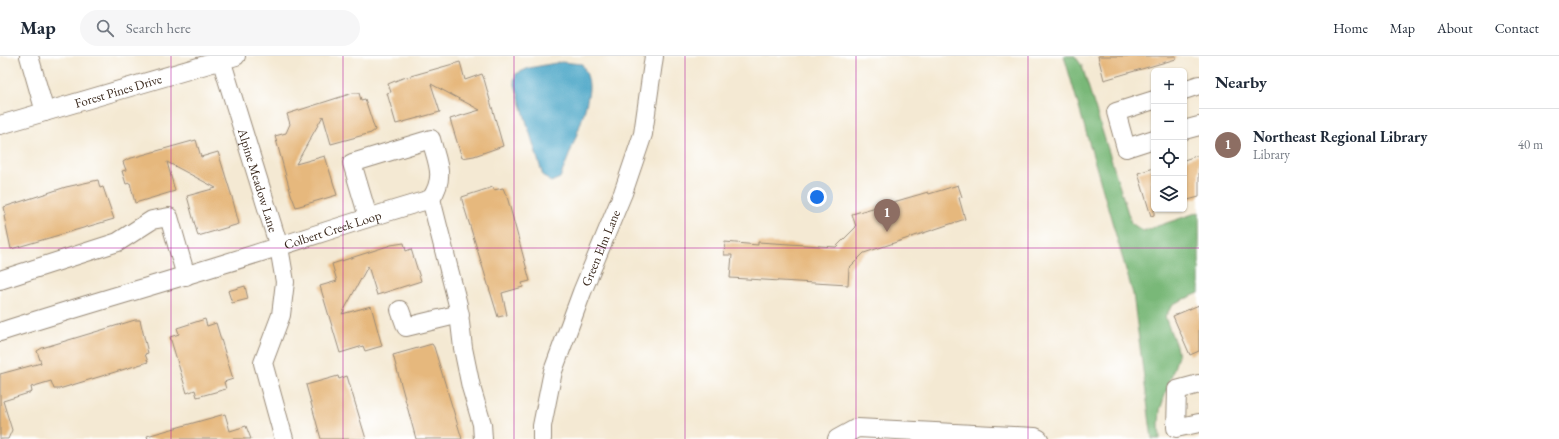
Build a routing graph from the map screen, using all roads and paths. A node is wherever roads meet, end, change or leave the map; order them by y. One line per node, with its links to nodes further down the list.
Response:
1 (29, 56): 8 (street)
2 (654, 56): 25 (street, Green Elm Lane)
3 (226, 58): 4 (street, Forest Pines Drive); 15 (street, Alpine Meadow Lane)
4 (194, 63): 8 (street, Forest Pines Drive)
5 (1199, 86): 6 (street)
6 (1187, 89)
7 (1151, 101): 12 (street)
8 (45, 112): 9 (street, Forest Pines Drive)
9 (0, 125)
10 (1199, 126): 11 (street)
11 (1187, 129)
12 (1151, 140)
13 (431, 199): 14 (street, Colbert Creek Loop); 14 (street); 19 (street)
14 (368, 217): 15 (street, Colbert Creek Loop)
15 (280, 247): 16 (street, Colbert Creek Loop); 23 (street, Alpine Meadow Lane)
16 (186, 276): 17 (street); 20 (street, Colbert Creek Loop)
17 (0, 280)
18 (400, 310): 19 (street)
19 (460, 314): 24 (street)
20 (0, 332)
21 (1199, 384): 22 (street)
22 (1199, 423)
23 (284, 439)
24 (483, 439)
25 (542, 439)
26 (837, 439): 27 (street)
27 (1039, 439)

